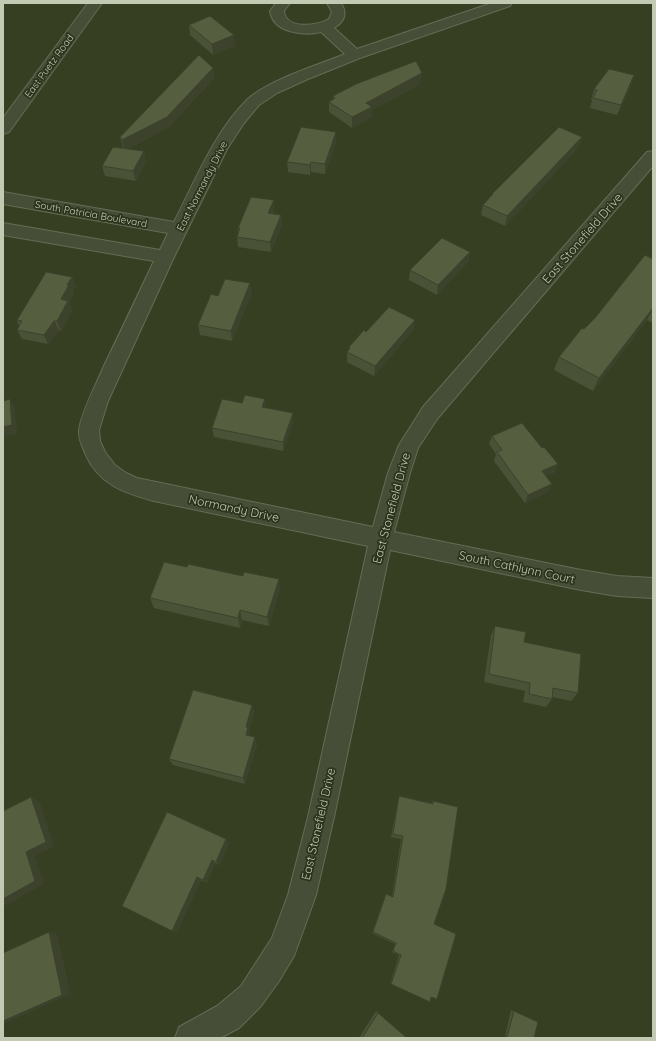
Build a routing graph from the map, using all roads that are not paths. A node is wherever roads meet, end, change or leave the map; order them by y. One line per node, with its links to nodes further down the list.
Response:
1 (95, 3): 7 (street, East Puetz Road)
2 (283, 3): 5 (street)
3 (334, 3): 5 (street)
4 (505, 3): 6 (street, East Normandy Drive)
5 (324, 27): 6 (street)
6 (355, 55): 11 (street, East Normandy Drive)
7 (3, 129)
8 (653, 156): 14 (street, East Stonefield Drive)
9 (3, 198): 11 (street, South Patricia Boulevard)
10 (3, 229): 12 (street)
11 (180, 229): 12 (street, East Normandy Drive)
12 (165, 257): 13 (street, East Normandy Drive)
13 (97, 457): 14 (street, Normandy Drive)
14 (381, 538): 15 (street, South Cathlynn Court); 16 (street, East Stonefield Drive)
15 (653, 588)
16 (190, 1038)

